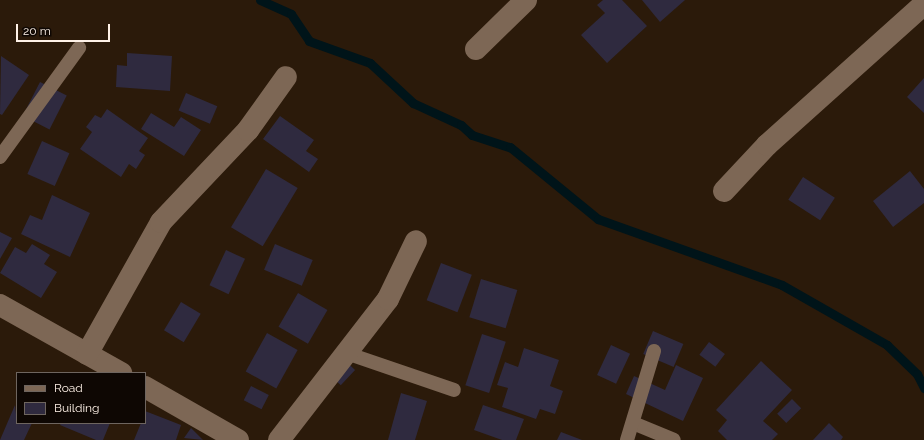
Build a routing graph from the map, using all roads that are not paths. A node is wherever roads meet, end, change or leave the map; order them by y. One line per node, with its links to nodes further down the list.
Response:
1 (526, 0): 4 (street)
2 (924, 4): 7 (street)
3 (79, 48): 6 (lane)
4 (476, 49)
5 (286, 77): 12 (street)
6 (0, 157)
7 (724, 190)
8 (416, 241): 11 (street)
9 (0, 305): 12 (street)
10 (654, 351): 16 (lane)
11 (346, 353): 15 (lane); 18 (street)
12 (87, 354): 13 (street)
13 (119, 372)
14 (146, 388): 17 (street)
15 (454, 390)
16 (633, 423): 19 (lane); 20 (lane)
17 (238, 440)
18 (279, 440)
19 (627, 440)
20 (674, 440)

